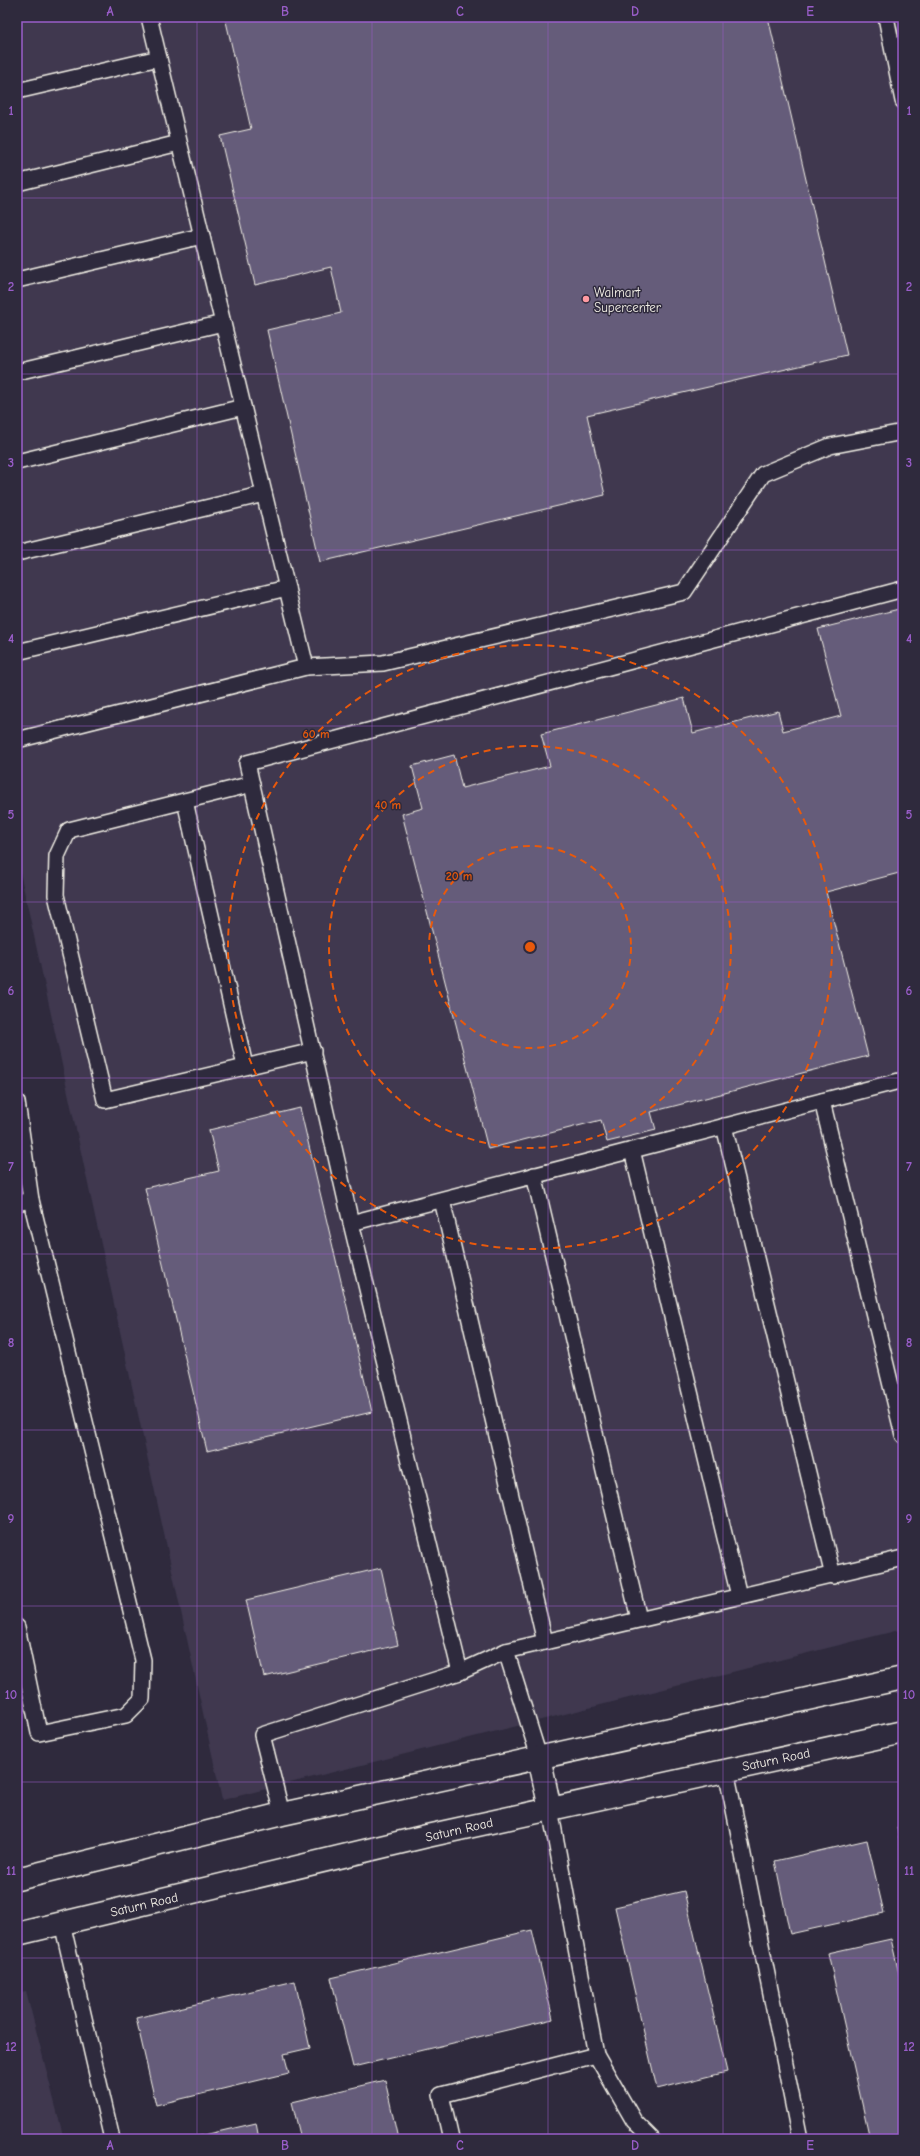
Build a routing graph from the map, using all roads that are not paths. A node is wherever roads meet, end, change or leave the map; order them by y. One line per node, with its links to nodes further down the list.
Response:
1 (149, 17): 3 (lane)
2 (886, 17): 5 (lane)
3 (159, 58): 4 (lane); 6 (lane)
4 (17, 91)
5 (903, 101)
6 (179, 143): 7 (lane); 8 (lane)
7 (17, 183)
8 (202, 236): 9 (lane); 10 (lane)
9 (17, 280)
10 (222, 323): 11 (lane); 12 (lane)
11 (17, 372)
12 (243, 407): 14 (lane); 15 (lane)
13 (903, 432): 20 (lane)
14 (17, 462)
15 (264, 494): 16 (lane); 17 (lane)
16 (17, 553)
17 (287, 588): 19 (lane); 20 (lane)
18 (903, 589): 22 (lane)
19 (17, 652)
20 (306, 668): 21 (lane)
21 (17, 740)
22 (252, 784): 23 (lane); 24 (lane)
23 (185, 801): 25 (lane); 25 (lane)
24 (313, 1051): 25 (lane); 34 (lane)
25 (245, 1066)
26 (903, 1080): 27 (lane)
27 (822, 1101): 29 (lane); 35 (lane)
28 (17, 1102): 33 (lane)
29 (724, 1126): 30 (lane); 37 (lane)
30 (632, 1150): 31 (lane); 38 (lane)
31 (534, 1175): 32 (lane); 39 (lane)
32 (442, 1200): 34 (lane); 41 (lane)
33 (24, 1202): 40 (lane)
34 (351, 1223): 43 (lane)
35 (903, 1435)
36 (903, 1558): 37 (lane)
37 (832, 1576): 38 (lane)
38 (739, 1596): 39 (lane)
39 (639, 1619): 41 (lane)
40 (17, 1627)
41 (545, 1642): 42 (lane)
42 (506, 1651): 43 (lane); 46 (lane)
43 (460, 1672): 49 (lane)
44 (903, 1678): 46 (street)
45 (903, 1732): 47 (street, Saturn Road)
46 (539, 1757): 48 (street); 49 (street)
47 (726, 1770): 48 (street, Saturn Road); 57 (lane)
48 (550, 1809): 51 (street, Saturn Road); 53 (lane)
49 (282, 1814): 50 (street)
50 (17, 1879)
51 (62, 1923): 52 (street, Saturn Road); 54 (lane)
52 (17, 1934)
53 (596, 2055): 55 (lane); 56 (lane)
54 (112, 2139)
55 (451, 2139)
56 (652, 2139)
57 (800, 2139)

